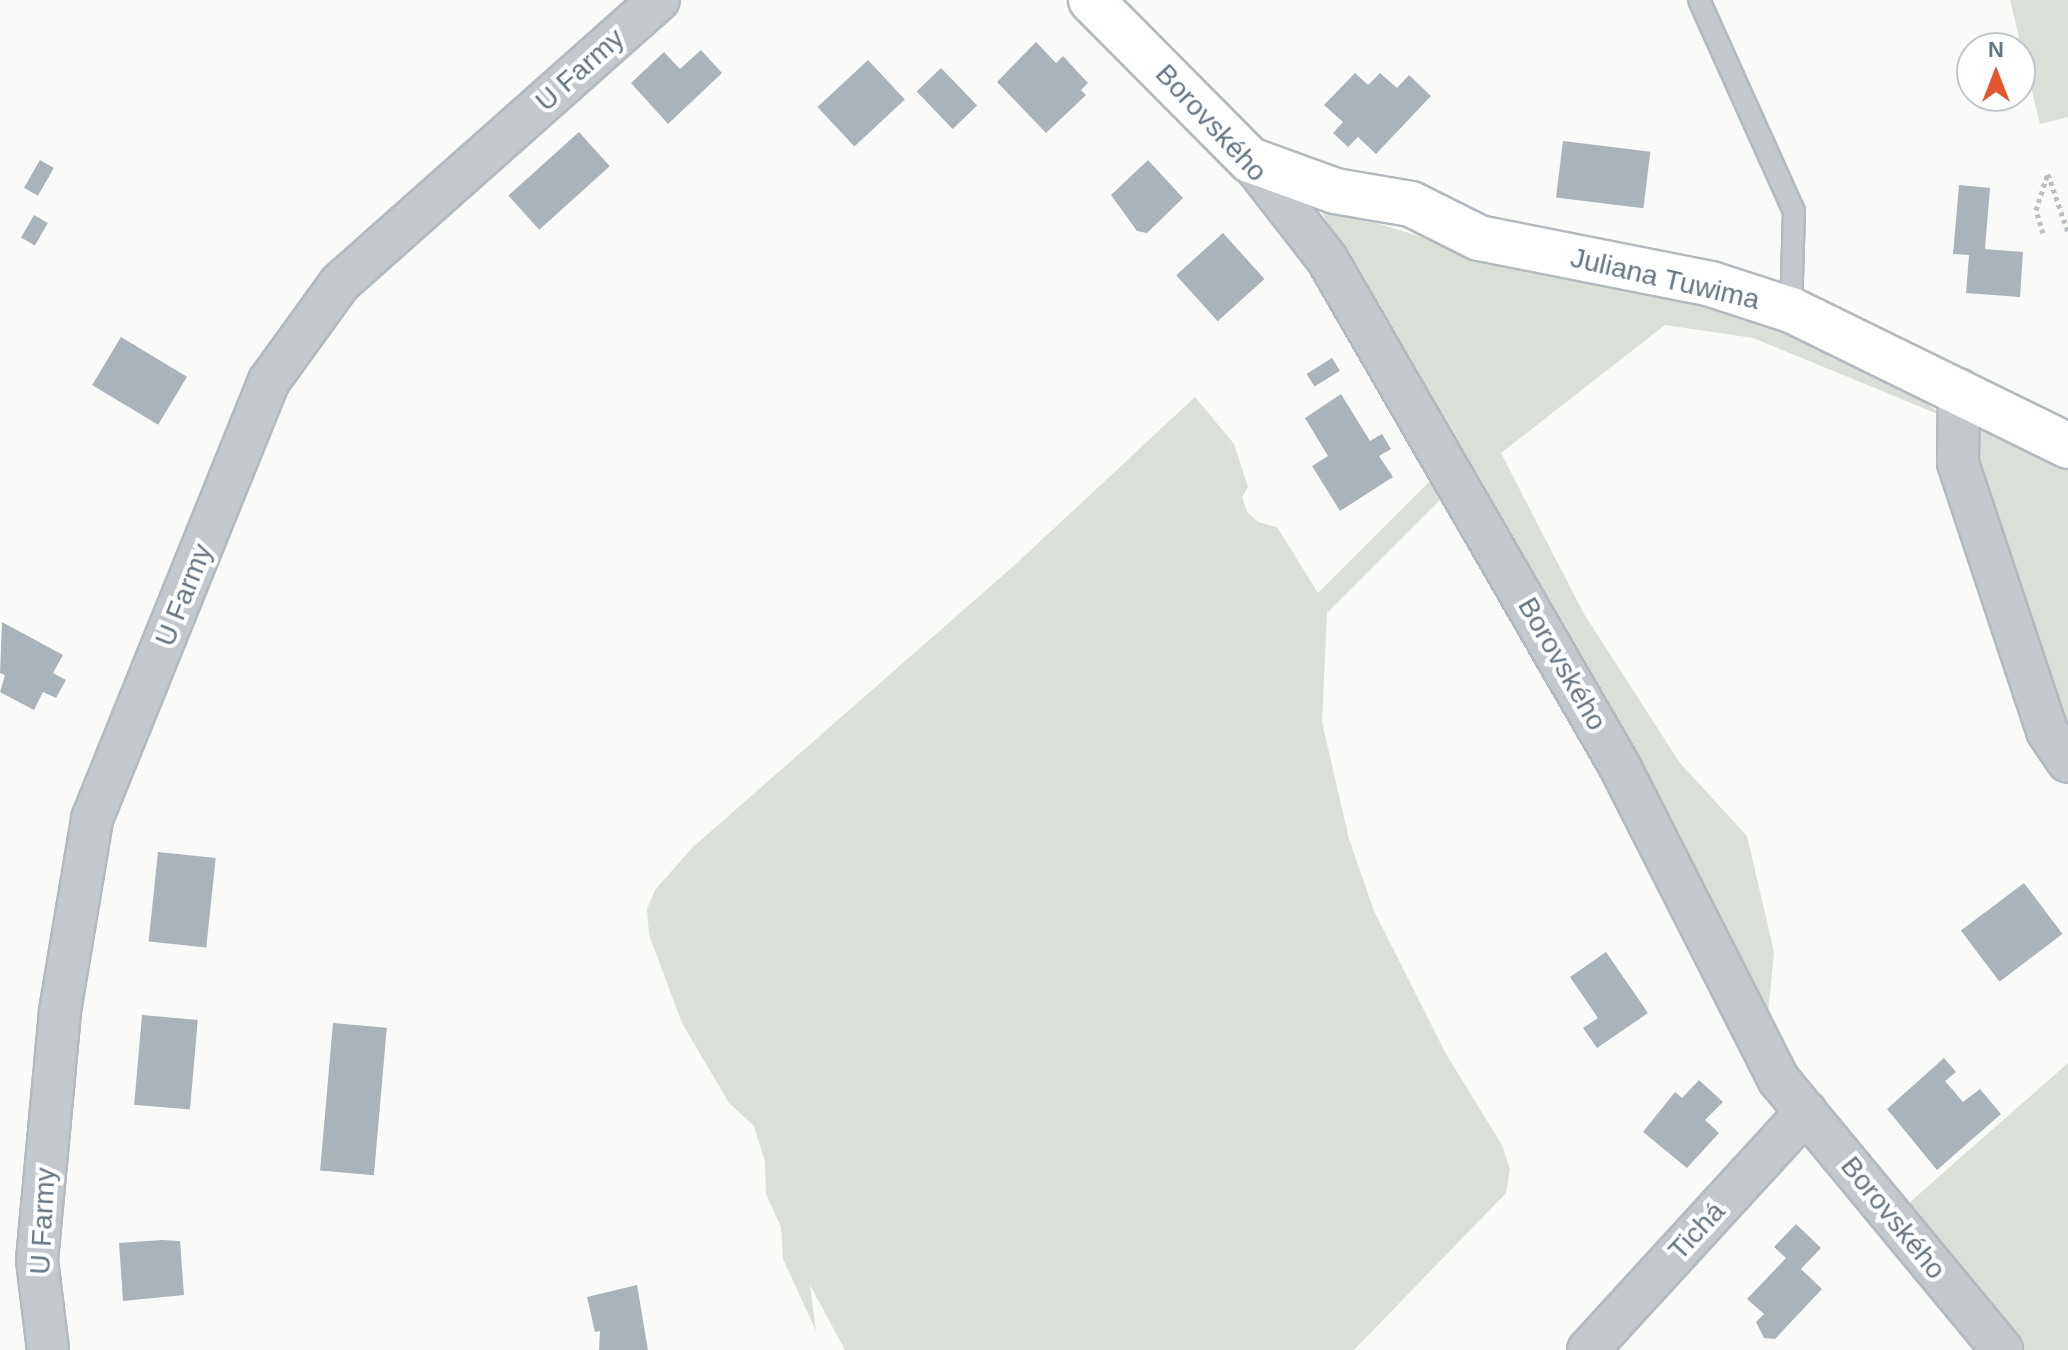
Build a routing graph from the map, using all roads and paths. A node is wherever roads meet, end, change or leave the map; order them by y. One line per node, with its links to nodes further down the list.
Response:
1 (659, 0): 14 (street, U Farmy)
2 (1091, 0): 4 (street, Borovského)
3 (1699, 0): 9 (lane)
4 (1250, 160): 5 (street, Juliana Tuwima); 7 (street, Borovského)
5 (1335, 191): 7 (street); 9 (street, Juliana Tuwima)
6 (2068, 232): 8 (path)
7 (1307, 233): 13 (street, Borovského)
8 (2043, 233)
9 (1791, 310): 10 (street, Juliana Tuwima)
10 (1959, 389): 11 (street, Juliana Tuwima); 12 (street)
11 (2068, 446)
12 (2068, 762)
13 (1806, 1112): 15 (street, Tichá); 16 (street, Borovského)
14 (48, 1350)
15 (1588, 1350)
16 (2002, 1350)

